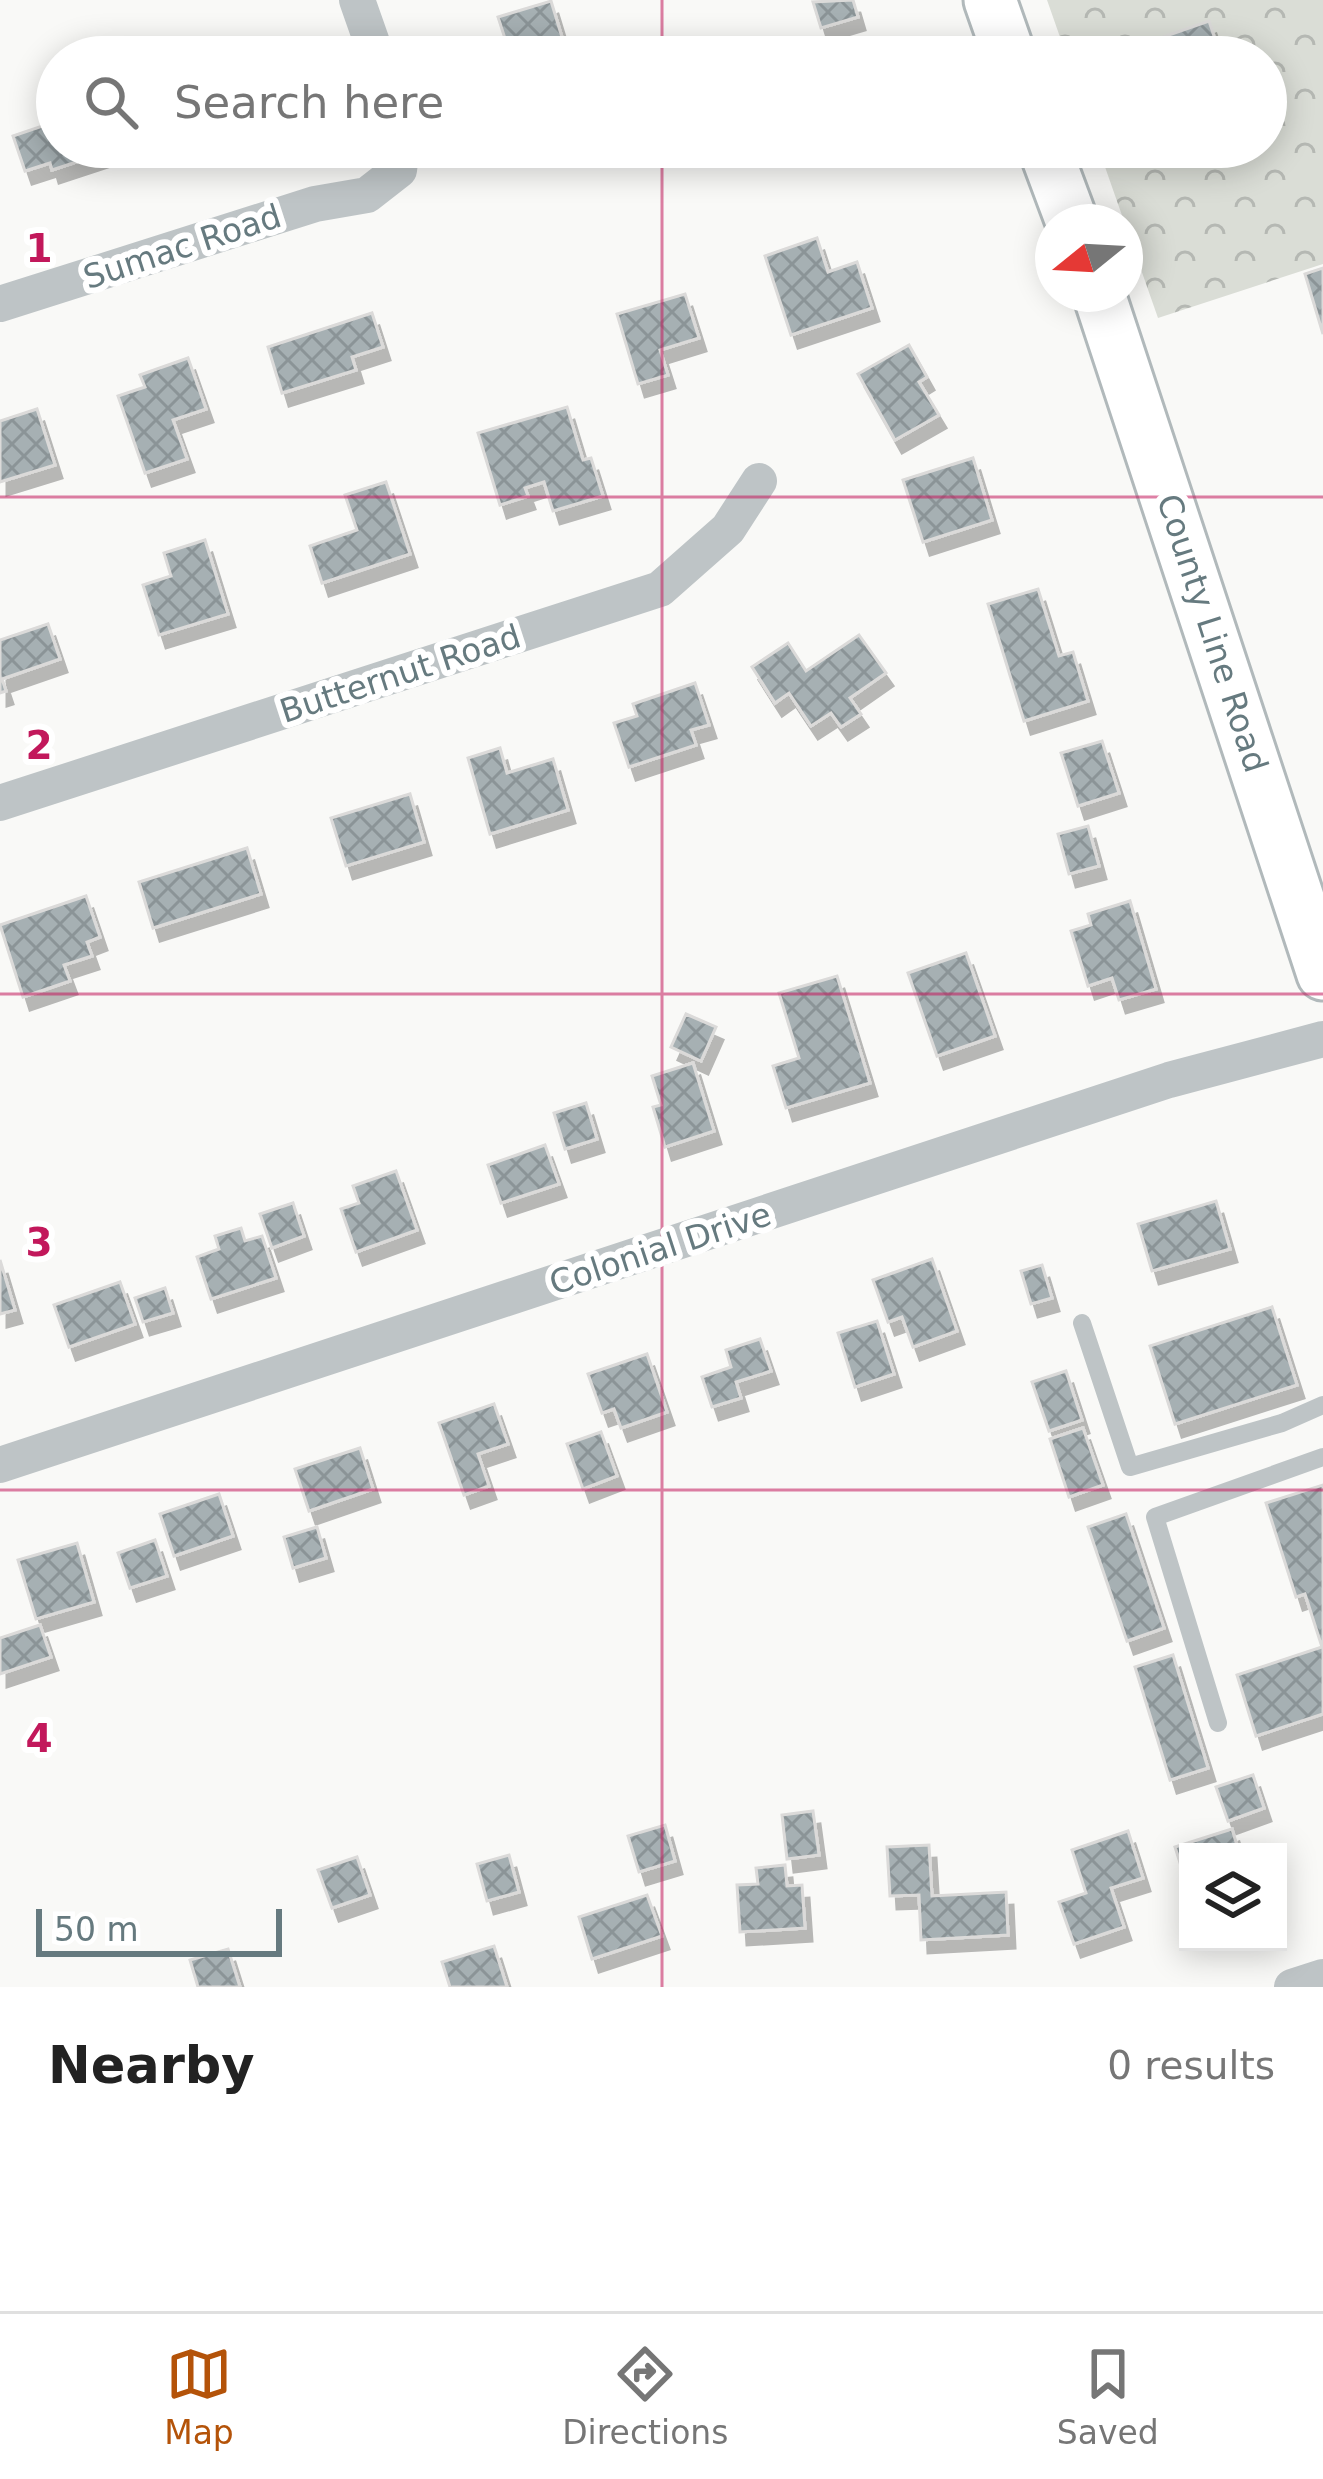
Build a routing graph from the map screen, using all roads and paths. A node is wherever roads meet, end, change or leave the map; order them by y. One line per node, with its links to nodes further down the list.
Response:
1 (357, 0): 3 (street)
2 (990, 0): 4 (main road)
3 (370, 36)
4 (1003, 36)
5 (399, 168): 8 (street, Sumac Road)
6 (1052, 168): 7 (main road)
7 (1065, 204)
8 (0, 304)
9 (1105, 312): 12 (main road, County Line Road)
10 (759, 481): 11 (street, Butternut Road)
11 (0, 803)
12 (1323, 974)
13 (1323, 1039): 17 (street, Colonial Drive)
14 (1082, 1322): 15 (lane)
15 (1323, 1405)
16 (1323, 1457): 18 (lane)
17 (0, 1465)
18 (1218, 1723)
19 (1323, 1977): 20 (street)
20 (1292, 1987)

